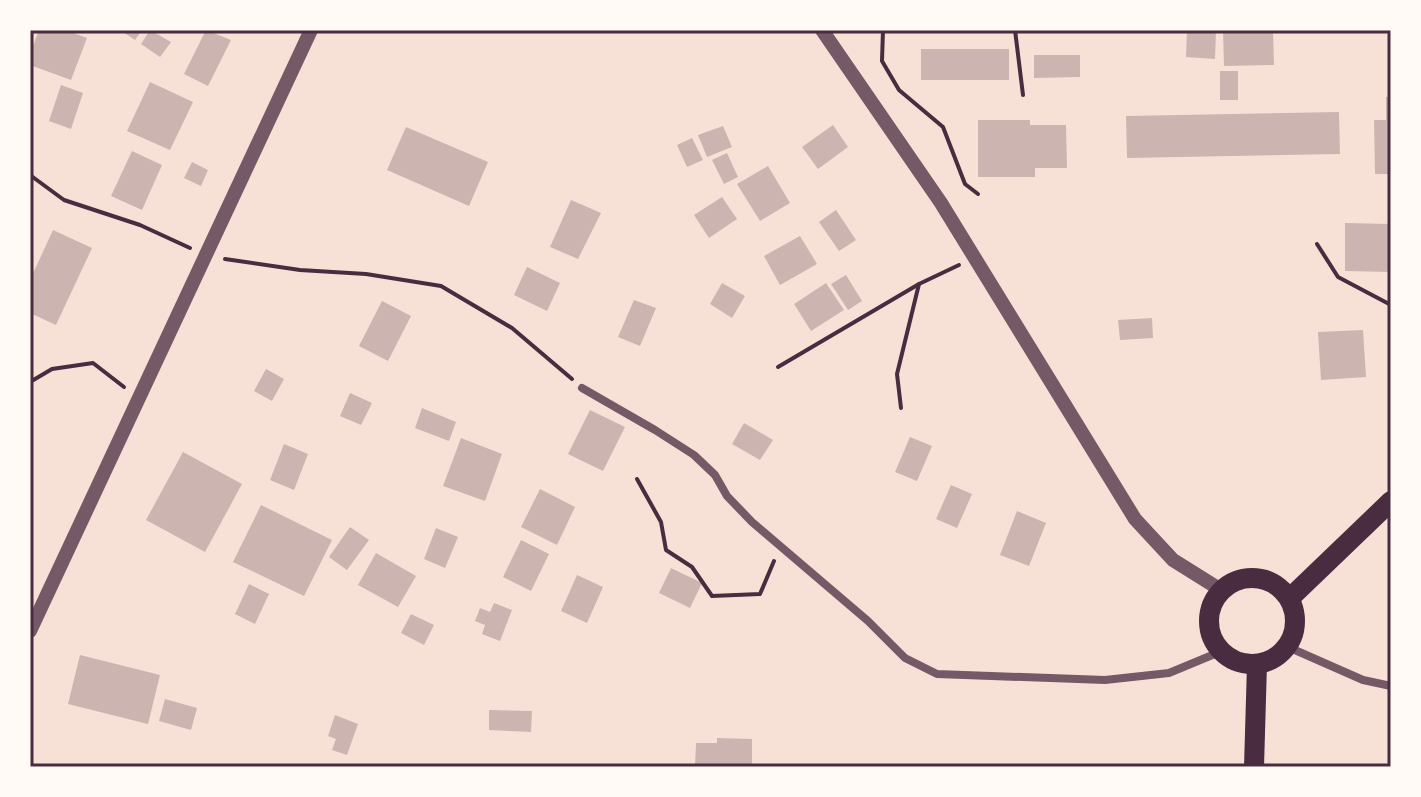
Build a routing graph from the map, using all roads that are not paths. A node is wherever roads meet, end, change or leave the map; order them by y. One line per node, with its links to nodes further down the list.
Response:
1 (311, 30): 7 (street)
2 (822, 30): 5 (street)
3 (582, 388): 9 (street)
4 (1391, 501): 6 (main road)
5 (1221, 590): 6 (main road); 9 (main road)
6 (1290, 598): 8 (main road)
7 (30, 631)
8 (1288, 647): 10 (main road); 11 (street)
9 (1222, 651): 10 (main road)
10 (1257, 664): 12 (main road)
11 (1391, 686)
12 (1254, 767)

